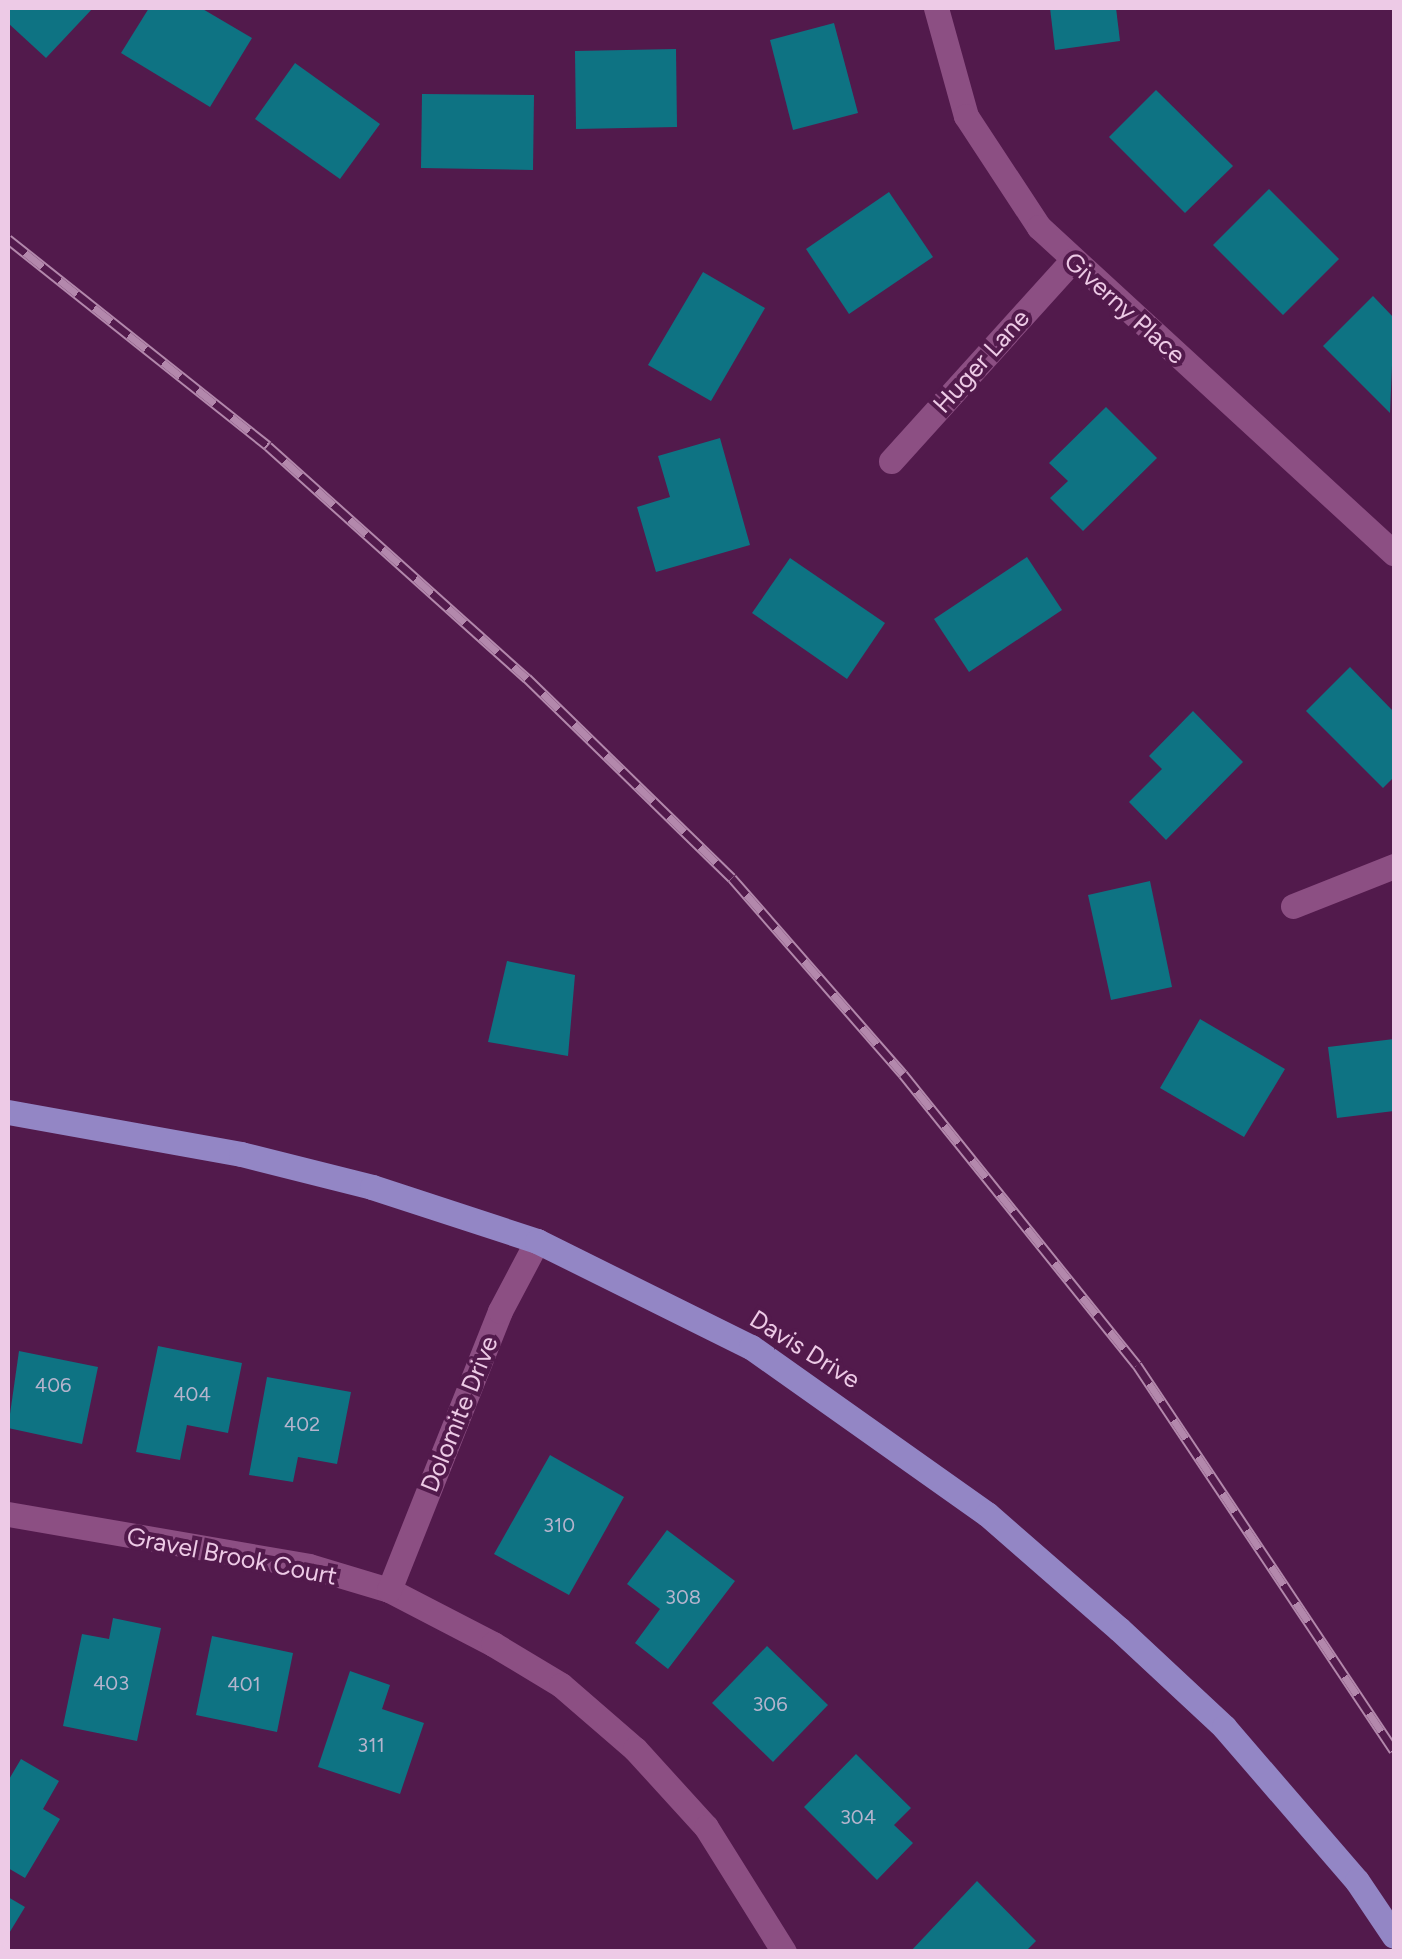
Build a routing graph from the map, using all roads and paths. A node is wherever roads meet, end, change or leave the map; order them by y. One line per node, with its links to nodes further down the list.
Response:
1 (936, 8): 2 (street, Giverny Place)
2 (1072, 261): 3 (street, Huger Lane); 4 (street, Giverny Place)
3 (891, 461)
4 (1394, 553)
5 (1394, 866): 6 (street)
6 (1293, 906)
7 (8, 1112): 8 (main road, Davis Drive)
8 (537, 1241): 10 (street, Dolomite Drive); 11 (main road, Davis Drive)
9 (9, 1523): 10 (street, Gravel Brook Court)
10 (389, 1590): 12 (street, Gravel Brook Court)
11 (1394, 1936)
12 (784, 1952)

